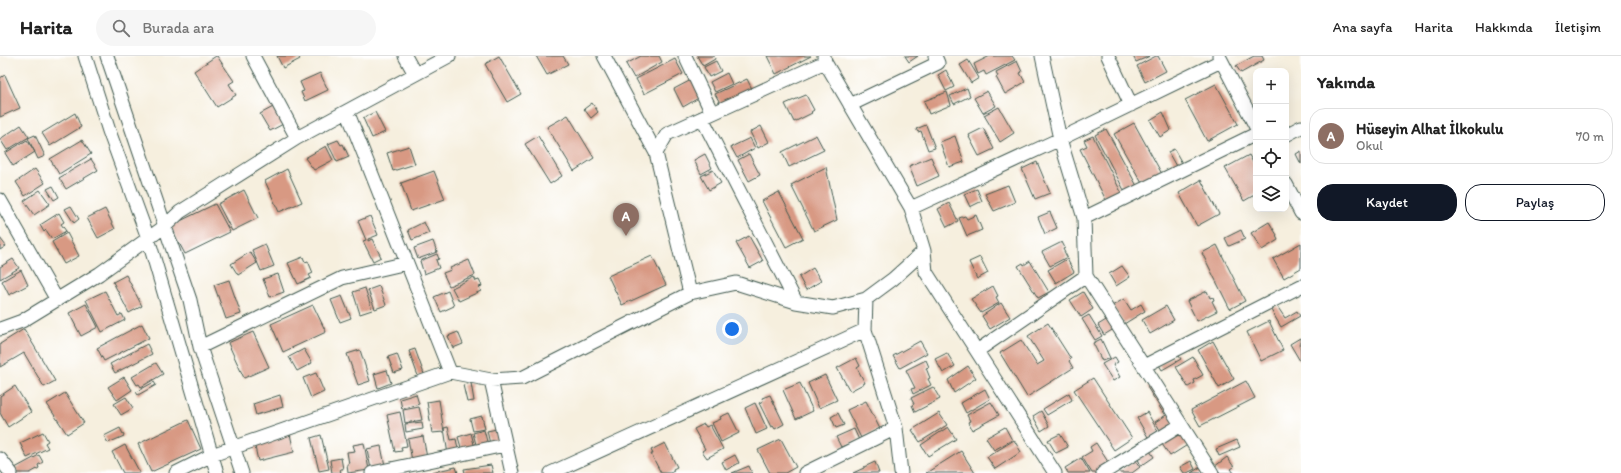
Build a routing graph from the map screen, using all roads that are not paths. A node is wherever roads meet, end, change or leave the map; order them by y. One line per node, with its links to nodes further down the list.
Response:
1 (85, 56): 31 (street)
2 (107, 56): 30 (street)
3 (253, 56): 22 (street)
4 (405, 56): 13 (street)
5 (449, 56): 13 (street)
6 (604, 56): 24 (street)
7 (684, 56): 17 (street)
8 (935, 56): 14 (street)
9 (1042, 56): 23 (street)
10 (1108, 56): 15 (street)
11 (1220, 58): 15 (street); 18 (street)
12 (825, 59): 14 (street); 17 (street)
13 (415, 74): 16 (street)
14 (850, 105): 27 (street)
15 (1131, 105): 23 (street)
16 (347, 111): 22 (street); 33 (street)
17 (707, 116): 24 (street); 39 (street)
18 (1253, 121)
19 (1301, 127): 20 (street)
20 (1289, 134)
21 (1253, 135): 29 (street)
22 (297, 138): 30 (street)
23 (1060, 139): 27 (street); 29 (street)
24 (656, 153): 36 (street)
25 (1289, 190): 28 (street)
26 (0, 200): 38 (street)
27 (910, 208): 32 (street)
28 (1301, 213)
29 (1084, 218): 34 (street)
30 (164, 227): 31 (street); 42 (street)
31 (148, 238): 38 (street); 51 (street)
32 (924, 251): 37 (street); 43 (street)
33 (407, 262): 42 (street); 45 (street)
34 (1086, 276): 43 (street); 44 (street)
35 (1301, 286): 44 (street)
36 (690, 294): 39 (street); 46 (street)
37 (866, 299): 39 (street); 41 (street)
38 (57, 300): 40 (street)
39 (796, 302)
40 (0, 329)
41 (865, 330): 48 (street); 59 (street)
42 (200, 347): 50 (street)
43 (977, 351): 62 (street)
44 (1144, 366): 47 (street)
45 (450, 372): 46 (street); 50 (street)
46 (491, 380): 49 (street)
47 (1181, 425): 63 (street); 64 (street)
48 (896, 428): 60 (street); 61 (street)
49 (505, 445): 57 (street); 58 (street)
50 (234, 448): 51 (street); 56 (street)
51 (212, 455): 54 (street); 55 (street)
52 (0, 459): 53 (street)
53 (11, 473)
54 (176, 473)
55 (217, 473)
56 (242, 473)
57 (372, 473)
58 (512, 473)
59 (551, 473)
60 (805, 473)
61 (901, 473)
62 (1055, 473)
63 (1103, 473)
64 (1212, 473)

